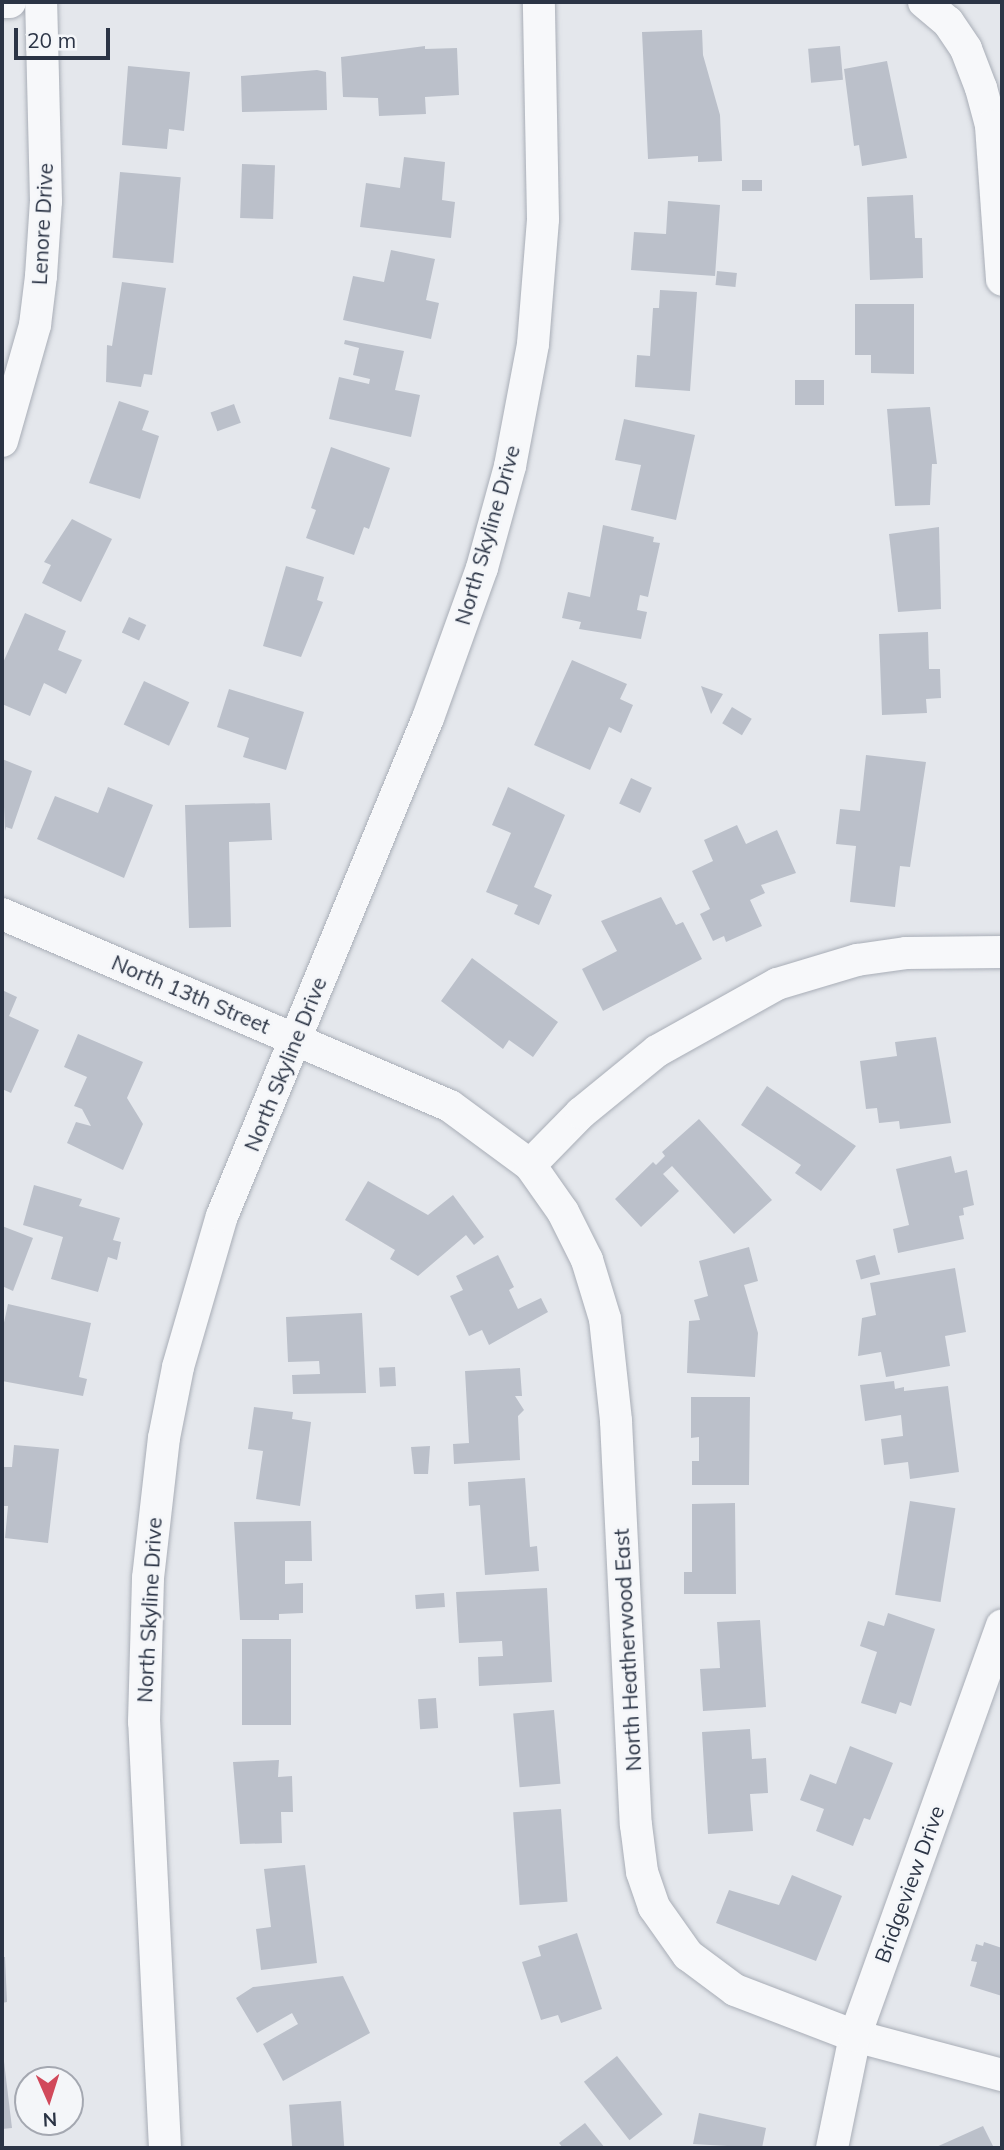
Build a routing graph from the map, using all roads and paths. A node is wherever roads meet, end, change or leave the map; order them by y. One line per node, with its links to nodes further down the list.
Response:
1 (2, 2): 2 (street)
2 (10, 2)
3 (41, 2): 7 (street, Lenore Drive)
4 (539, 2): 10 (street, North Skyline Drive)
5 (924, 2): 6 (street)
6 (1002, 280)
7 (2, 441)
8 (2, 914): 10 (street, North 13th Street)
9 (1002, 952): 11 (street)
10 (295, 1037): 11 (street, North 13th Street); 15 (street, North Skyline Drive)
11 (530, 1165): 13 (street, North Heatherwood East)
12 (1002, 1625): 13 (street, Bridgeview Drive)
13 (855, 2036): 14 (street, North Heatherwood East); 16 (street, Bridgeview Drive)
14 (1002, 2075)
15 (165, 2148)
16 (832, 2148)

